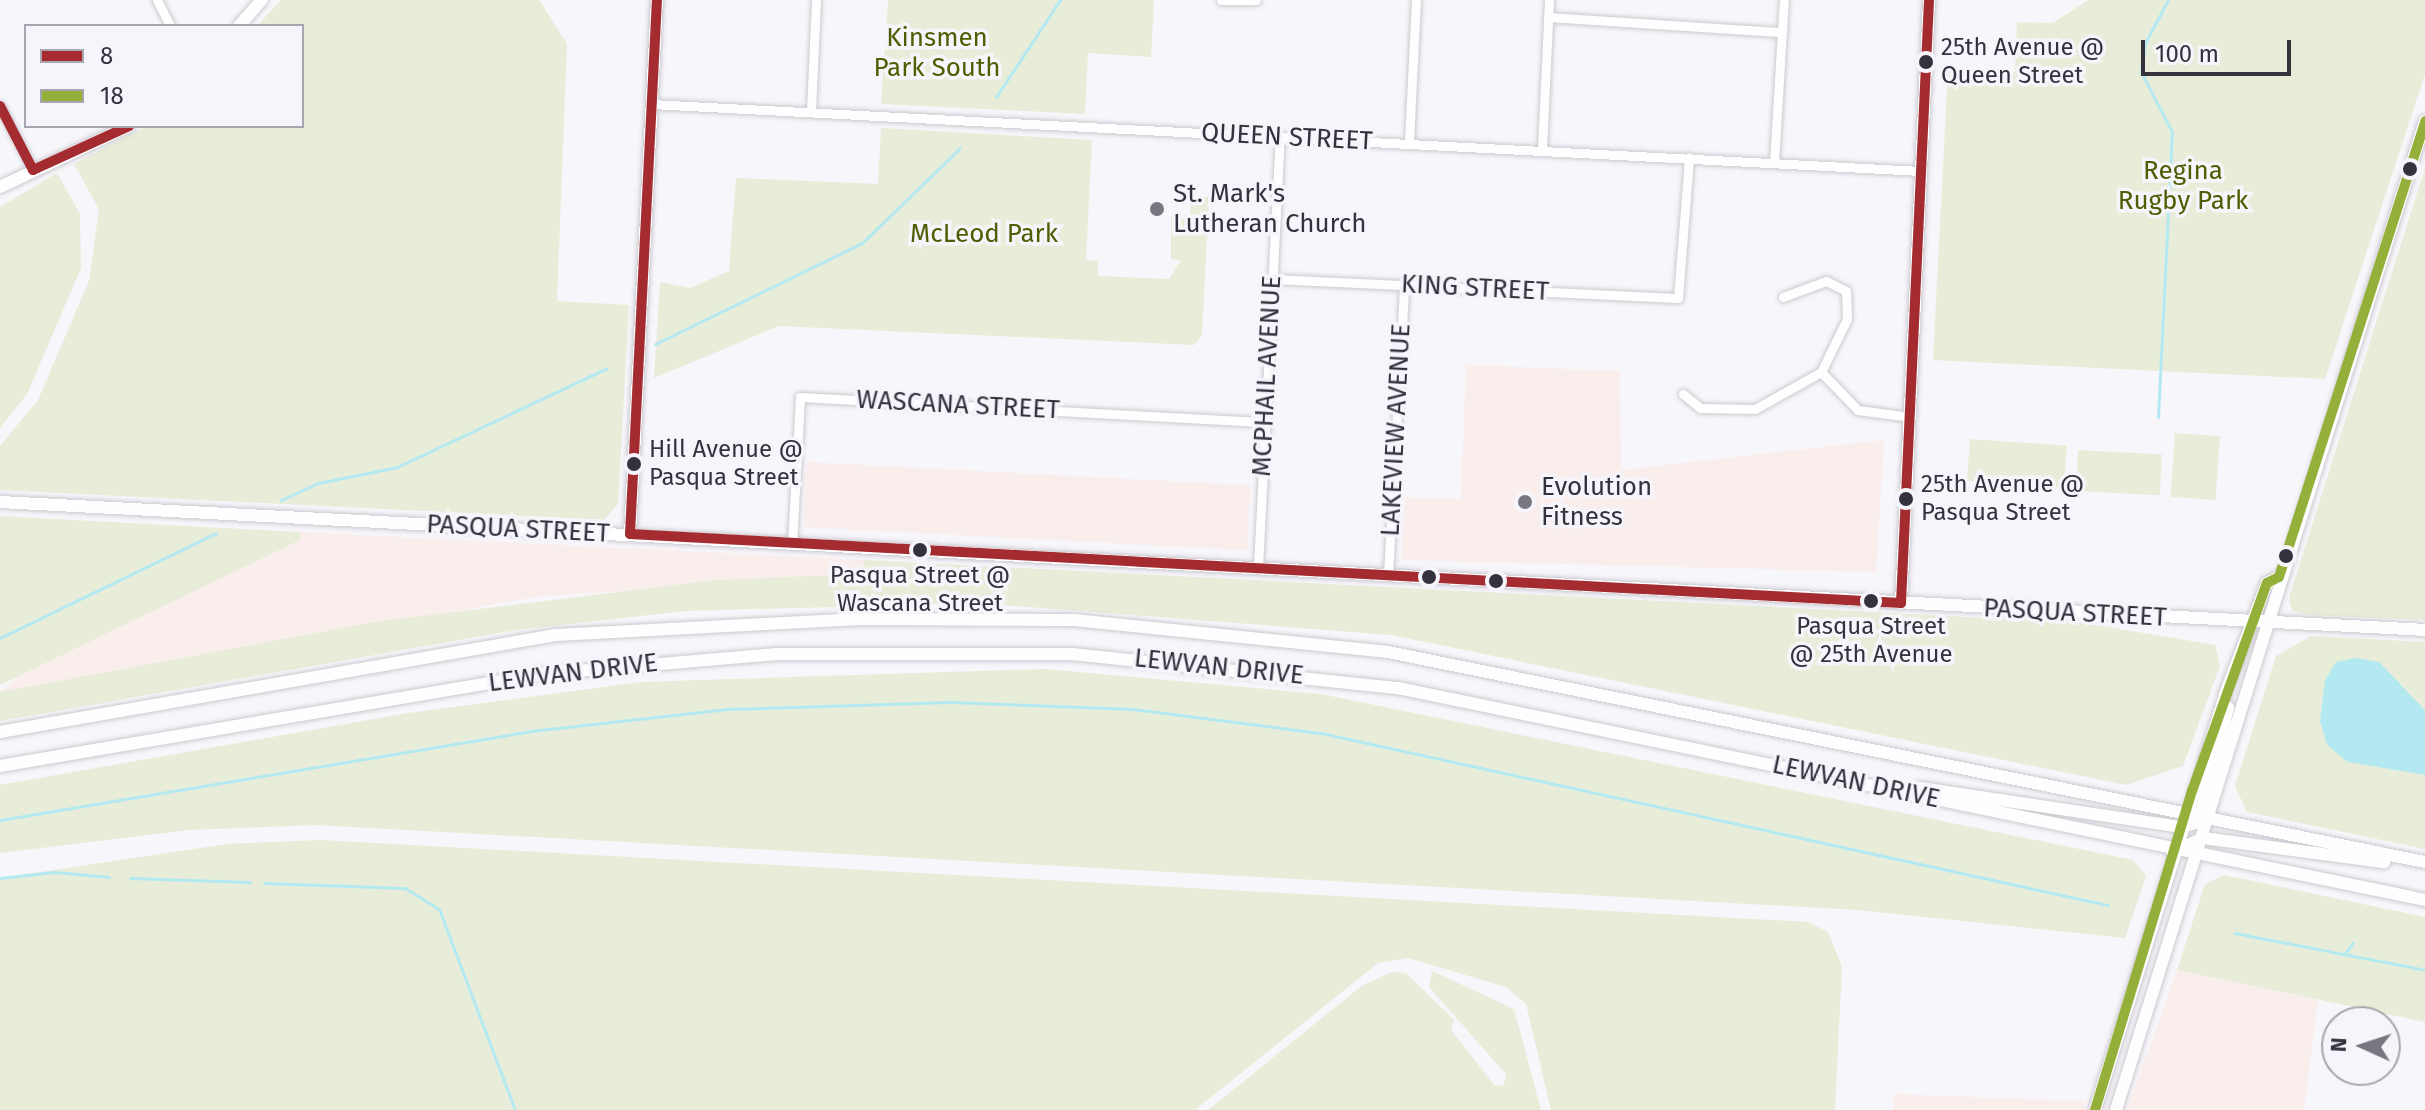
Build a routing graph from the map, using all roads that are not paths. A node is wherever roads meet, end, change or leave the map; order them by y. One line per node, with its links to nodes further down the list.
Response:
1 (157, 0): 12 (street)
2 (262, 0): 13 (main road)
3 (657, 0): 15 (main road)
4 (816, 0): 17 (street)
5 (1221, 0): 6 (street)
6 (1256, 0)
7 (1416, 0): 21 (street)
8 (1549, 0): 11 (street)
9 (1784, 0): 14 (street)
10 (1929, 0): 27 (main road)
11 (1548, 17): 14 (street); 23 (street)
12 (169, 24)
13 (241, 24)
14 (1782, 32): 25 (street)
15 (651, 104): 17 (street, QUEEN STREET); 37 (main road)
16 (0, 106): 26 (street)
17 (811, 111): 20 (street, QUEEN STREET)
18 (2425, 121): 22 (main road)
19 (125, 128): 26 (main road)
20 (1280, 137): 21 (street, QUEEN STREET); 29 (street, MCPHAIL AVENUE)
21 (1409, 142): 23 (street, QUEEN STREET)
22 (2421, 146): 41 (main road)
23 (1542, 149): 24 (street, QUEEN STREET)
24 (1689, 157): 25 (street, QUEEN STREET); 30 (street, KING STREET)
25 (1774, 162): 27 (street, QUEEN STREET)
26 (33, 170): 28 (main road)
27 (1922, 171): 34 (main road)
28 (0, 187)
29 (1272, 279): 30 (street, KING STREET); 35 (street, MCPHAIL AVENUE)
30 (1404, 285): 40 (street, LAKEVIEW AVENUE)
31 (1783, 297): 32 (street)
32 (1821, 372): 33 (street); 34 (street)
33 (1683, 394)
34 (1911, 417): 42 (main road)
35 (1265, 422): 38 (street, WASCANA STREET); 39 (street, MCPHAIL AVENUE)
36 (0, 502): 37 (main road, PASQUA STREET)
37 (630, 534): 38 (main road, PASQUA STREET)
38 (792, 545): 39 (main road, PASQUA STREET)
39 (1258, 567): 40 (main road, PASQUA STREET)
40 (1388, 575): 42 (main road, PASQUA STREET)
41 (2279, 577): 43 (main road); 44 (main road)
42 (1901, 603): 43 (main road, PASQUA STREET)
43 (2251, 623): 44 (main road, PASQUA STREET); 46 (main road); 48 (main road)
44 (2272, 624): 45 (main road, PASQUA STREET); 48 (main road)
45 (2425, 630)
46 (2241, 651): 51 (main road); 52 (main road)
47 (0, 732): 51 (main road, LEWVAN DRIVE)
48 (2233, 745): 52 (main road)
49 (0, 766): 50 (main road, LEWVAN DRIVE)
50 (1835, 777): 51 (main road); 53 (main road, LEWVAN DRIVE)
51 (2182, 821): 52 (main road, LEWVAN DRIVE); 53 (main road)
52 (2202, 828): 53 (main road); 54 (main road); 55 (main road, LEWVAN DRIVE); 55 (main road)
53 (2172, 852): 54 (main road, LEWVAN DRIVE); 57 (main road)
54 (2198, 857): 56 (main road, LEWVAN DRIVE); 58 (main road)
55 (2425, 865)
56 (2425, 900)
57 (2095, 1110)
58 (2116, 1110)

